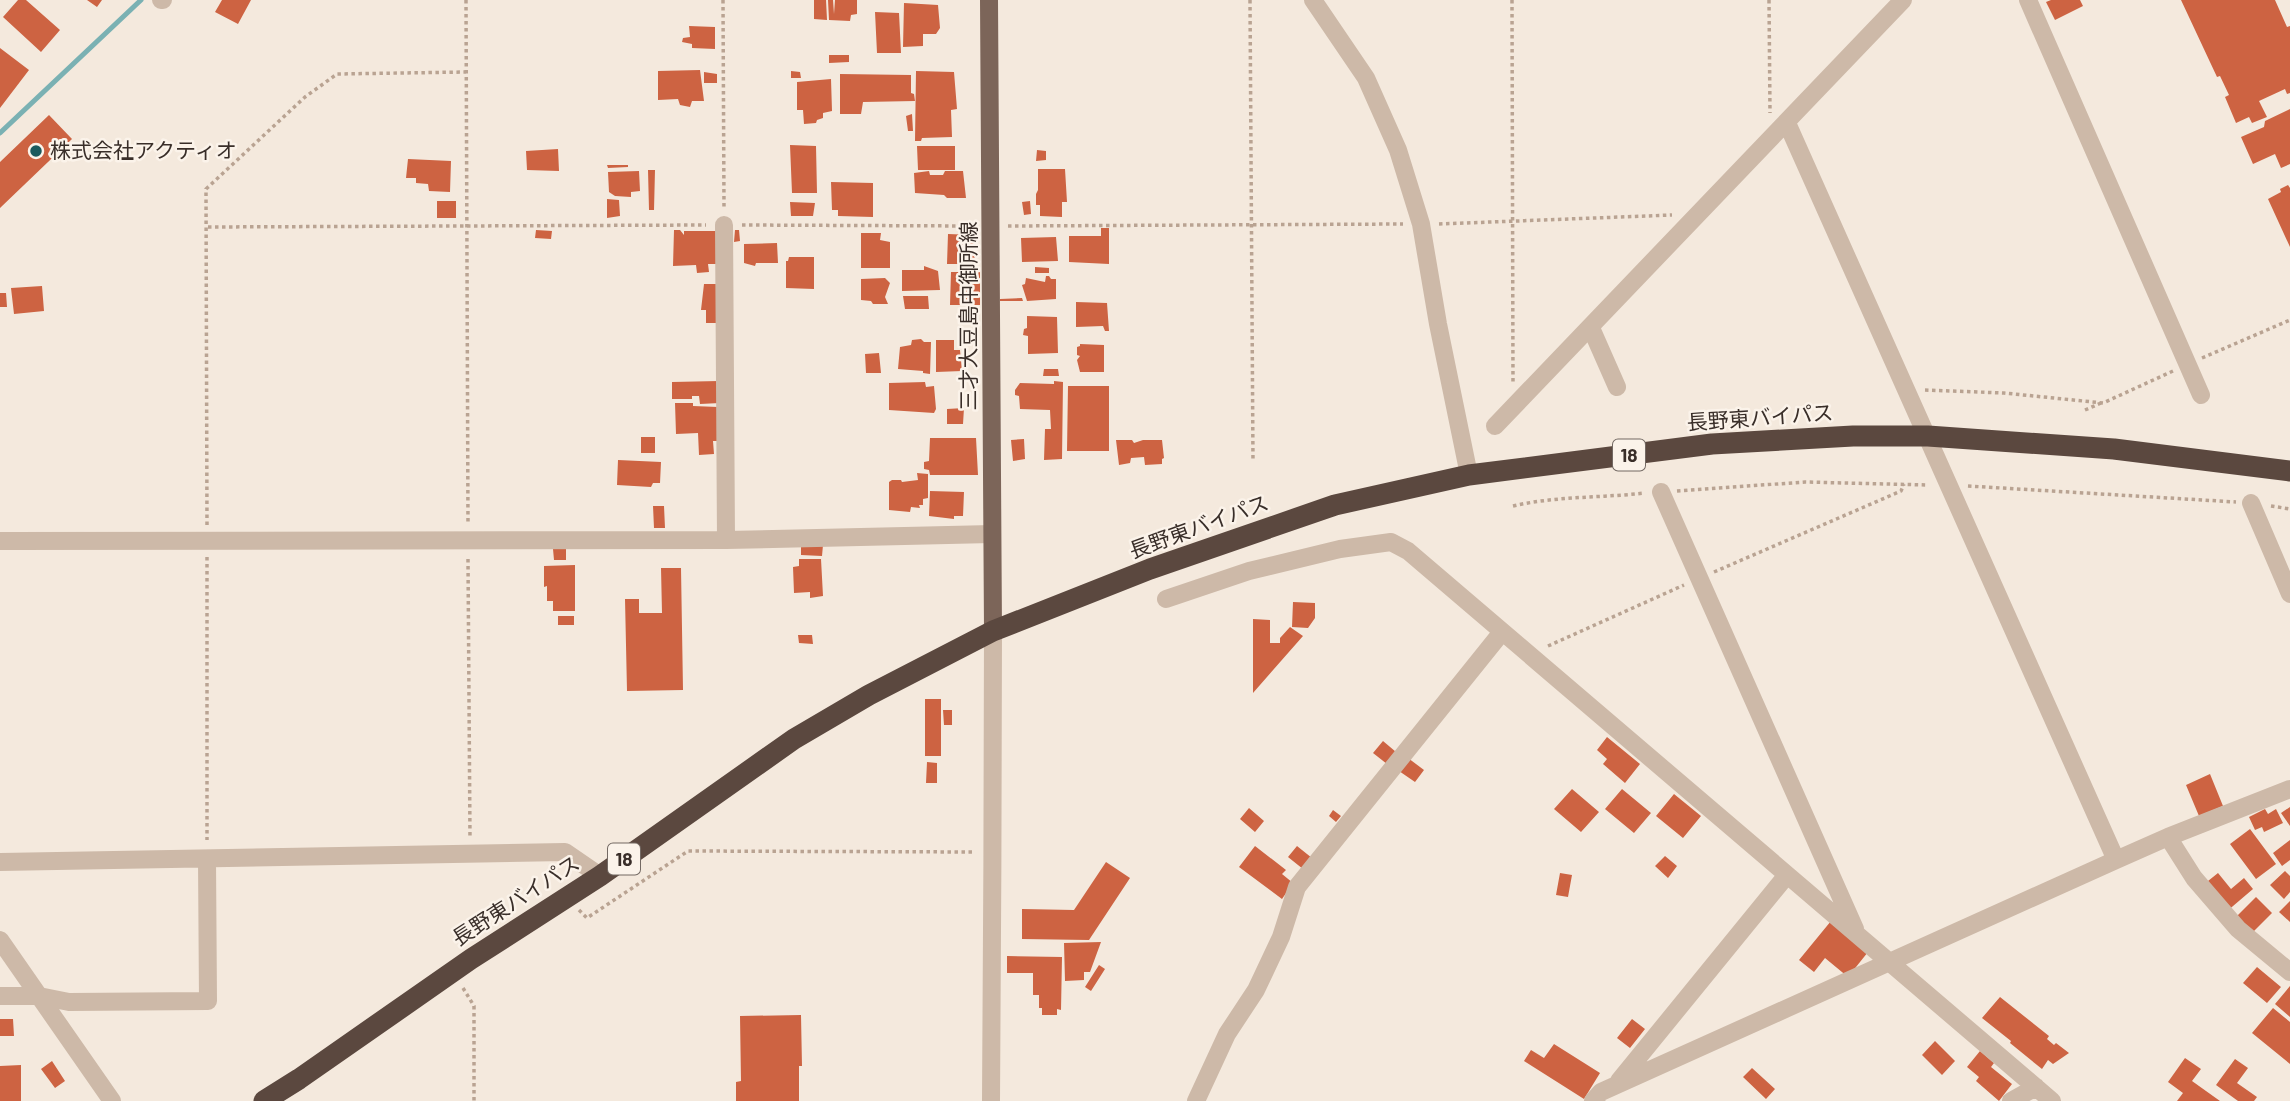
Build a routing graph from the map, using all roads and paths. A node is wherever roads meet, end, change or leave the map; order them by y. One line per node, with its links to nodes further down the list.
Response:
1 (466, 0): 10 (path)
2 (723, 0): 18 (path)
3 (989, 0): 19 (main road, 三才大豆島中御所線)
4 (1250, 0): 15 (path)
5 (1313, 0): 16 (street)
6 (1512, 0): 14 (path)
7 (1769, 0): 12 (path)
8 (1903, 0): 11 (street)
9 (2028, 0): 23 (street)
10 (466, 72): 17 (path); 20 (path)
11 (1787, 123): 12 (street); 25 (street)
12 (1770, 140): 13 (street)
13 (1699, 214): 14 (path); 22 (street)
14 (1511, 222): 16 (path); 28 (path)
15 (1252, 224): 16 (path); 19 (path); 32 (path)
16 (1421, 224): 34 (street)
17 (465, 225): 20 (path); 44 (path)
18 (724, 225): 42 (street)
19 (992, 226): 41 (main road, 三才大豆島中御所線)
20 (208, 227): 45 (path)
21 (2290, 320): 23 (path)
22 (1591, 328): 24 (street); 28 (street)
23 (2187, 365): 26 (street); 27 (path)
24 (1617, 387)
25 (1906, 389): 27 (path); 31 (street)
26 (2201, 395)
27 (2103, 402): 29 (path)
28 (1513, 406): 30 (street)
29 (2085, 410)
30 (1495, 426)
31 (1928, 436): 33 (highway, 長野東バイパス / 18); 34 (highway, 長野東バイパス / 18); 36 (street)
32 (1253, 462)
33 (2290, 471)
34 (1469, 475): 49 (highway, 長野東バイパス / 18)
35 (1904, 484): 36 (path); 37 (path); 46 (path)
36 (1950, 485): 38 (path); 57 (street)
37 (1661, 492): 39 (path); 46 (street)
38 (2251, 503): 40 (path); 47 (street)
39 (1513, 506)
40 (2290, 509)
41 (992, 534): 42 (street); 49 (main road, 三才大豆島中御所線)
42 (726, 540): 44 (street)
43 (0, 541): 45 (street)
44 (468, 541): 45 (street); 54 (path)
45 (206, 542): 56 (path)
46 (1698, 579): 51 (path); 62 (street)
47 (2290, 594)
48 (1166, 599): 50 (street)
49 (993, 631): 55 (street); 60 (highway, 長野東バイパス / 18)
50 (1502, 632): 51 (street); 75 (street)
51 (1528, 655): 59 (street)
52 (2290, 789): 53 (street)
53 (2168, 837): 57 (street); 66 (street)
54 (470, 852): 56 (street); 60 (street)
55 (991, 852): 61 (path); 74 (street)
56 (207, 860): 58 (street); 68 (street)
57 (2116, 860): 64 (street)
58 (0, 862)
59 (1787, 875): 62 (street); 69 (street)
60 (600, 876): 61 (highway, 長野東バイパス / 18)
61 (565, 897): 65 (highway, 長野東バイパス / 18)
62 (1857, 935): 64 (street)
63 (0, 940): 68 (street)
64 (1889, 962): 69 (street); 70 (street)
65 (453, 971): 72 (highway, 長野東バイパス / 18); 73 (path)
66 (2290, 972)
67 (0, 996): 68 (street)
68 (39, 996): 71 (street)
69 (1616, 1084): 76 (street)
70 (2036, 1087): 77 (street); 78 (street)
71 (112, 1101)
72 (264, 1101)
73 (474, 1101)
74 (991, 1101)
75 (1196, 1101)
76 (1593, 1101)
77 (2011, 1101)
78 (2052, 1101)

